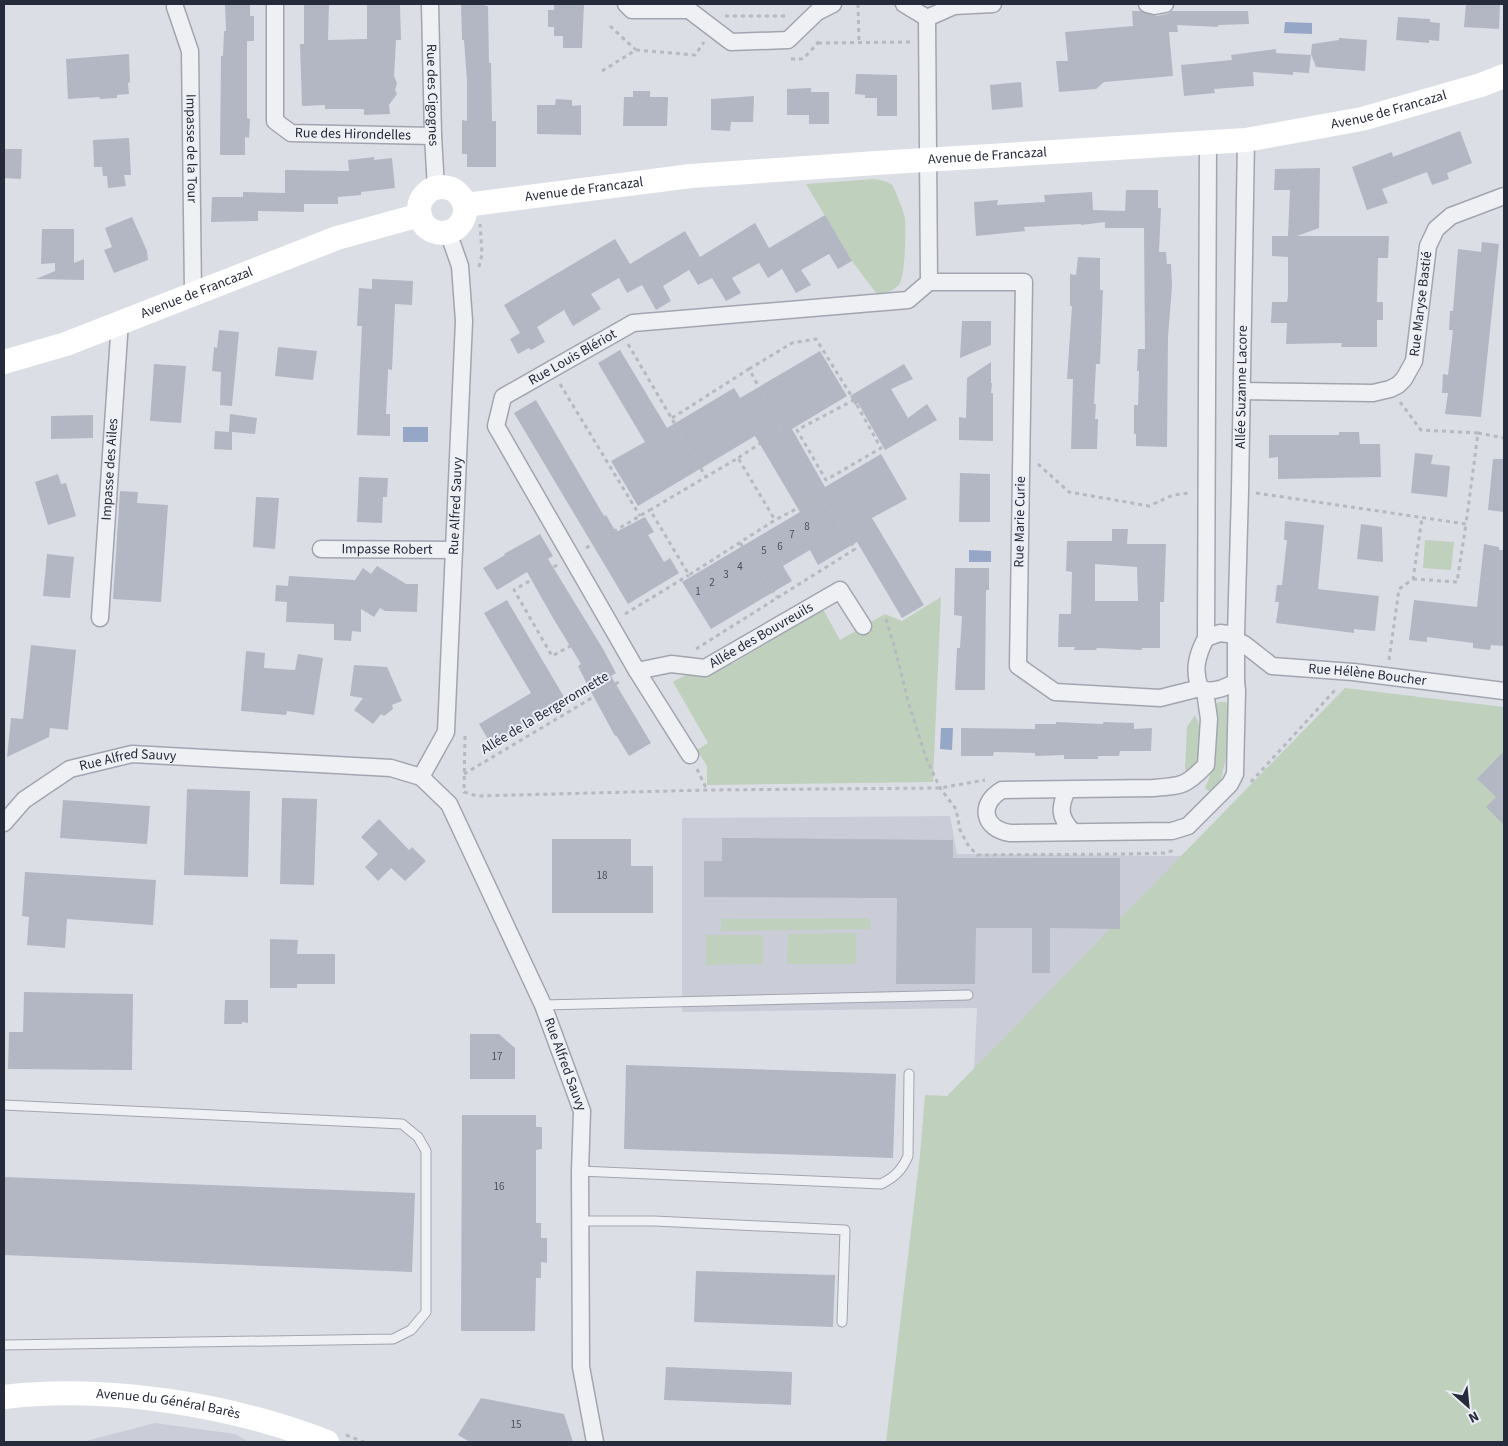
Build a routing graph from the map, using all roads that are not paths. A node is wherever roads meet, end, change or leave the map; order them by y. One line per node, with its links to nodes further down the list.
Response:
1 (275, 4): 13 (street, Rue des Hirondelles)
2 (430, 4): 13 (street, Rue des Cigognes)
3 (626, 4): 10 (street)
4 (833, 4): 10 (street)
5 (904, 4): 11 (street)
6 (993, 4): 11 (street)
7 (1147, 4): 8 (street)
8 (1165, 4)
9 (175, 7): 23 (street, Impasse de la Tour)
10 (685, 7)
11 (927, 18): 16 (street)
12 (1504, 76): 14 (street, Avenue de Francazal)
13 (433, 136): 17 (street, Rue des Cigognes)
14 (1246, 140): 15 (street, Avenue de Francazal); 26 (street, Allée Suzanne Lacore)
15 (1208, 143): 16 (street, Avenue de Francazal); 31 (street)
16 (928, 161): 19 (street, Avenue de Francazal); 22 (street)
17 (436, 188): 19 (street); 20 (street)
18 (1504, 196): 26 (street, Rue Maryse Bastié)
19 (472, 204): 21 (street)
20 (420, 215): 21 (street); 23 (street, Avenue de Francazal)
21 (448, 232): 28 (street, Rue Alfred Sauvy)
22 (929, 282): 33 (street, Rue Louis Blériot); 35 (street, Rue Marie Curie)
23 (193, 293): 24 (street, Avenue de Francazal)
24 (120, 321): 25 (street, Avenue de Francazal); 29 (street, Impasse des Ailes)
25 (4, 362)
26 (1242, 391): 32 (street, Allée Suzanne Lacore)
27 (321, 549): 28 (street, Impasse Robert)
28 (454, 550): 38 (street, Rue Alfred Sauvy)
29 (100, 618)
30 (863, 626): 33 (street, Allée des Bouvreuils)
31 (1206, 638): 32 (street); 35 (street)
32 (1236, 638): 34 (street); 36 (street, Rue Hélène Boucher)
33 (638, 671): 37 (street, Rue Louis Blériot)
34 (1236, 682): 35 (street); 41 (street)
35 (1202, 690): 39 (street)
36 (1504, 691)
37 (690, 755)
38 (421, 777): 40 (street, Rue Alfred Sauvy); 43 (street, Rue Alfred Sauvy)
39 (1067, 790): 41 (street); 41 (street)
40 (4, 823)
41 (1072, 832)
42 (968, 995): 43 (lane)
43 (543, 1005): 46 (street, Rue Alfred Sauvy)
44 (909, 1074): 46 (lane)
45 (4, 1105): 49 (lane)
46 (580, 1172): 47 (street, Rue Alfred Sauvy)
47 (580, 1221): 48 (lane); 52 (street, Rue Alfred Sauvy)
48 (842, 1322)
49 (4, 1345)
50 (4, 1397): 51 (street, Avenue du Général Barès)
51 (327, 1442)
52 (595, 1442)

